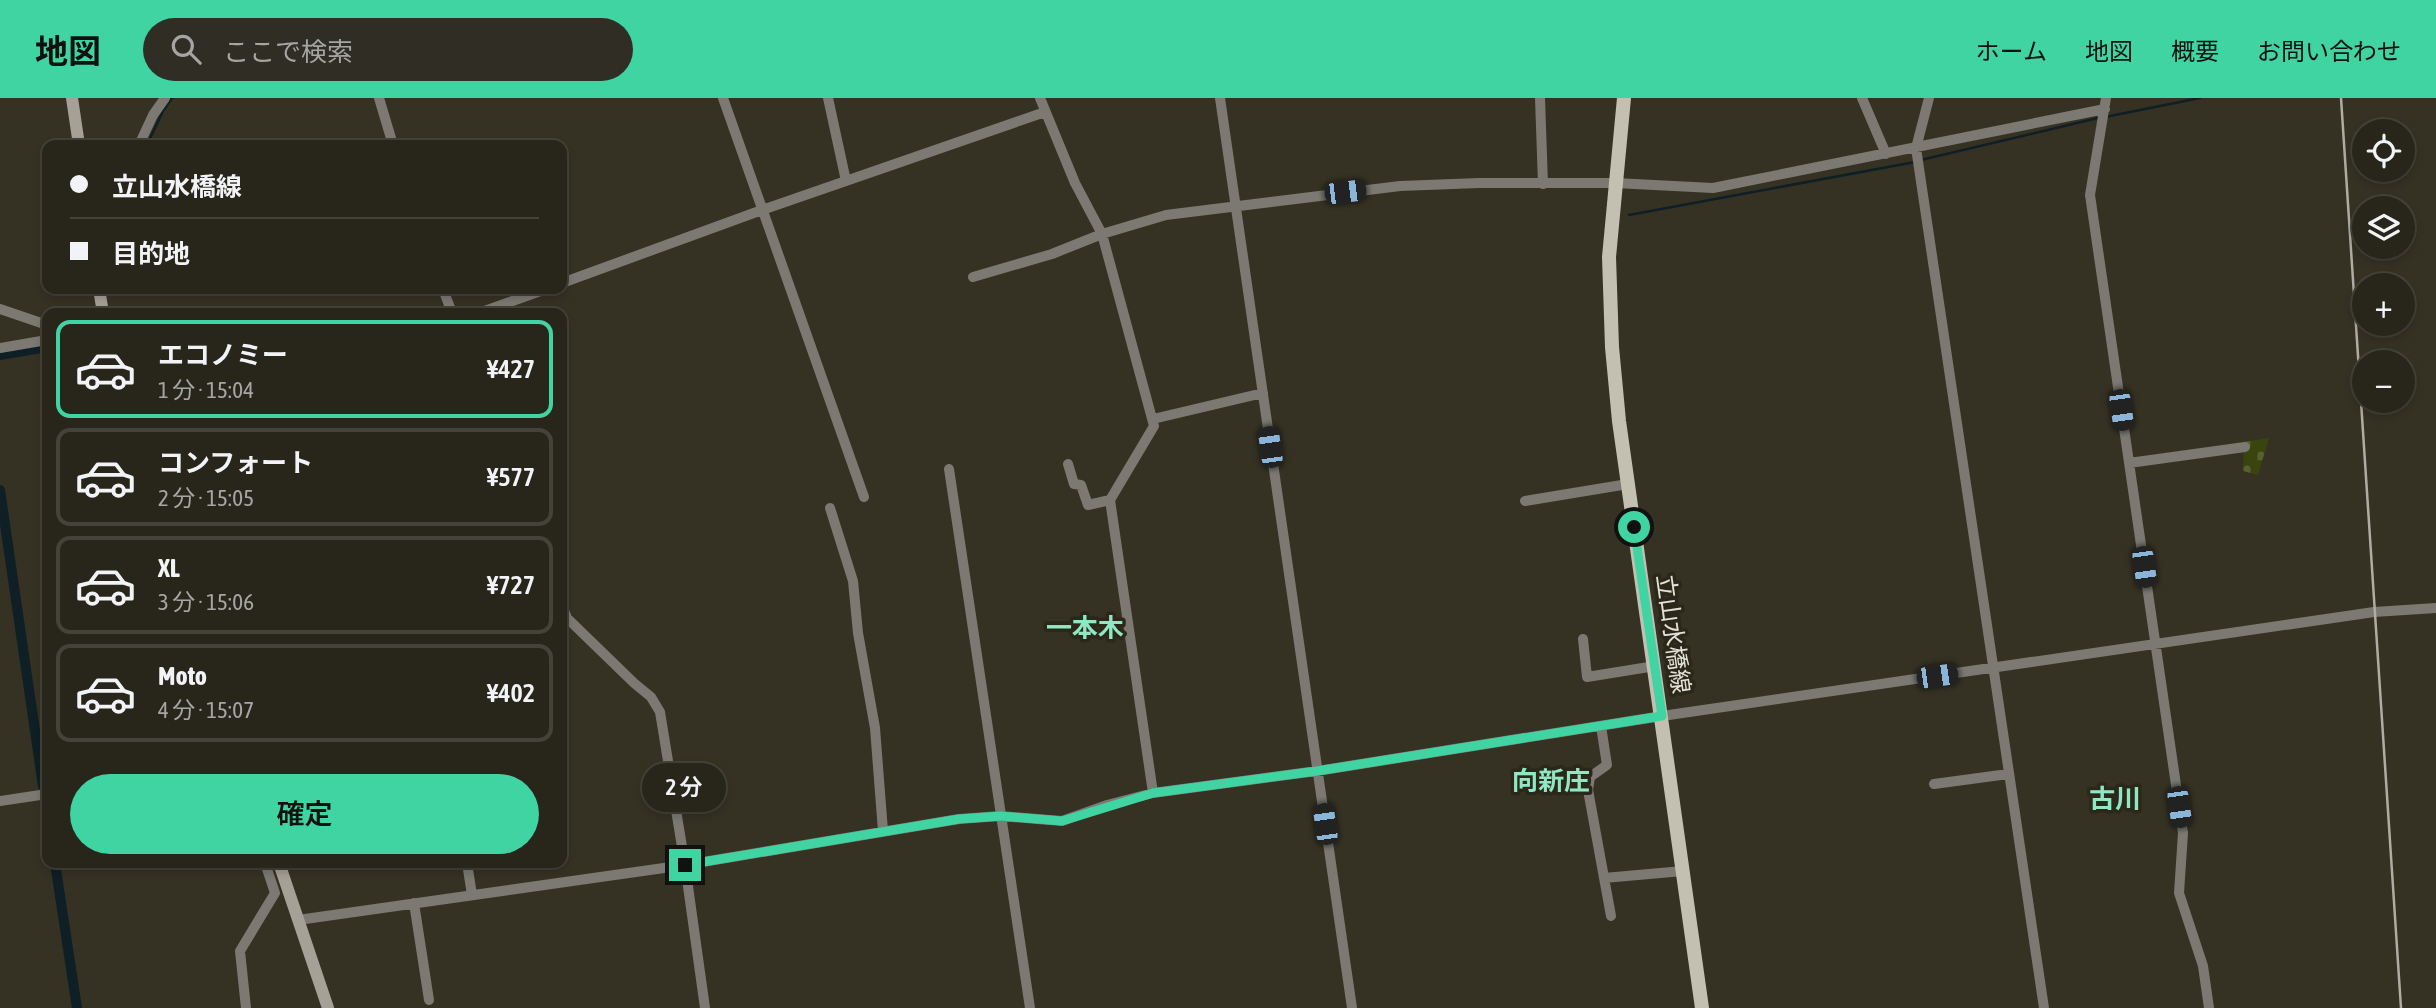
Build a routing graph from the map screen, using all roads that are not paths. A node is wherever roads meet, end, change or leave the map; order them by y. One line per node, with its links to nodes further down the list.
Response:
1 (72, 98): 15 (main road)
2 (165, 98): 16 (street)
3 (379, 98): 17 (street)
4 (723, 98): 24 (street)
5 (828, 98): 20 (street)
6 (1040, 98): 14 (street)
7 (1220, 98): 23 (street)
8 (1540, 98): 22 (street)
9 (1624, 98): 21 (main road, 立山水橋線)
10 (1862, 98): 19 (street)
11 (1929, 98): 18 (street)
12 (2106, 98): 13 (street)
13 (2105, 109): 18 (street); 37 (street)
14 (1045, 112): 20 (street); 25 (street)
15 (78, 140)
16 (141, 140)
17 (392, 140)
18 (1916, 148): 19 (street); 50 (street)
19 (1886, 154): 21 (street)
20 (846, 181): 24 (street)
21 (1615, 183): 22 (street); 40 (main road, 立山水橋線)
22 (1543, 184): 23 (street)
23 (1236, 205): 25 (street); 34 (street)
24 (762, 210): 27 (street); 41 (street)
25 (1102, 234): 26 (street); 35 (street)
26 (973, 277)
27 (567, 281)
28 (532, 294): 29 (street)
29 (493, 308)
30 (0, 309): 31 (street)
31 (42, 323)
32 (42, 341): 33 (street)
33 (0, 348)
34 (1263, 393): 35 (street); 53 (street)
35 (1153, 419): 42 (street)
36 (2245, 447): 37 (street)
37 (2129, 463): 48 (street)
38 (1068, 464): 42 (street)
39 (949, 469): 59 (street)
40 (1628, 484): 43 (street); 49 (main road, 立山水橋線)
41 (864, 497)
42 (1110, 500): 56 (street)
43 (1525, 501)
44 (830, 508): 60 (street)
45 (2436, 608): 48 (street)
46 (567, 618): 61 (street)
47 (1583, 639): 49 (street)
48 (2156, 645): 50 (street); 79 (street)
49 (1655, 666): 51 (main road, 立山水橋線)
50 (1992, 668): 51 (street); 54 (street)
51 (1662, 716): 52 (street); 65 (main road, 立山水橋線)
52 (1601, 726): 53 (street); 66 (street)
53 (1317, 771): 56 (street); 76 (street)
54 (2008, 774): 55 (street); 78 (street)
55 (1934, 784)
56 (1153, 793): 59 (street)
57 (42, 795): 58 (street)
58 (0, 801)
59 (1001, 816): 60 (street); 75 (street)
60 (883, 831): 61 (street)
61 (685, 865): 67 (street); 74 (street)
62 (267, 868): 72 (street)
63 (281, 868): 70 (main road)
64 (468, 868): 67 (street)
65 (1683, 871): 66 (street); 77 (main road, 立山水橋線)
66 (1604, 878): 69 (street)
67 (472, 895): 68 (street)
68 (414, 904): 70 (street); 71 (street)
69 (1611, 916)
70 (298, 920): 73 (main road)
71 (429, 1000)
72 (246, 1008)
73 (328, 1008)
74 (705, 1008)
75 (1030, 1008)
76 (1352, 1008)
77 (1702, 1008)
78 (2043, 1008)
79 (2209, 1008)

